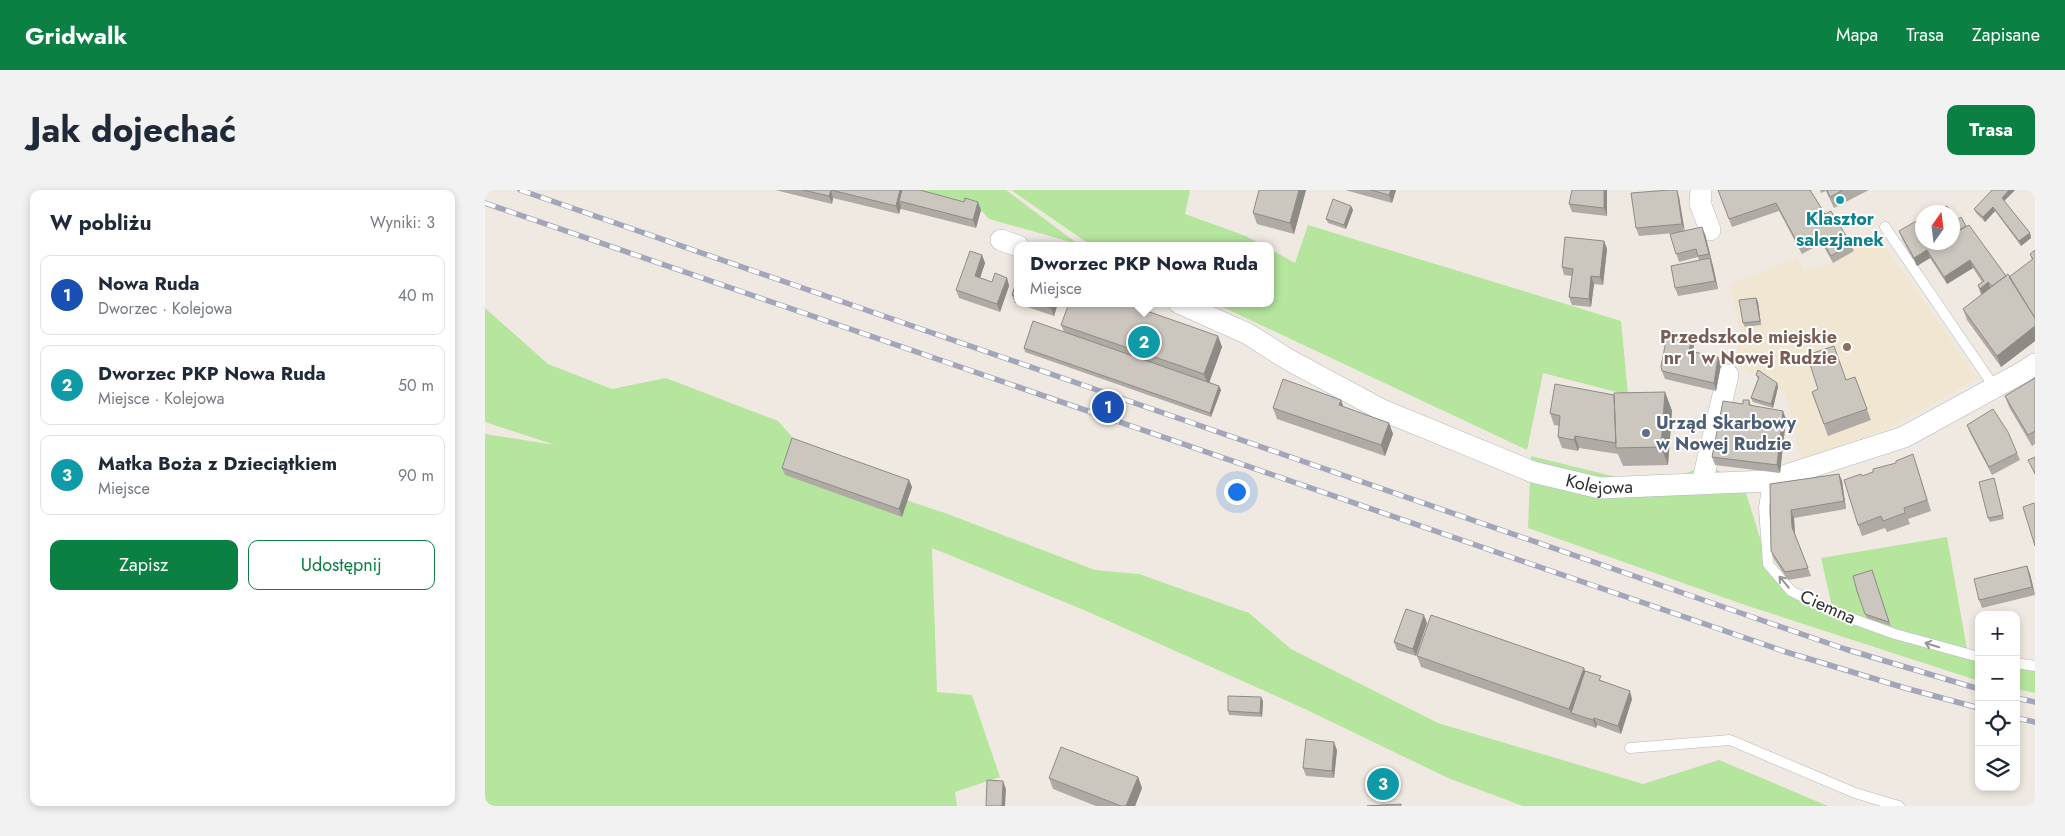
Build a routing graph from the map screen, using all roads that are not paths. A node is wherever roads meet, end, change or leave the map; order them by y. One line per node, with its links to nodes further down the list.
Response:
1 (1701, 190): 3 (street)
2 (1885, 227): 7 (lane)
3 (1710, 230)
4 (1188, 307): 9 (street, Kolejowa)
5 (2035, 364): 7 (street, Kolejowa)
6 (1728, 375): 9 (street)
7 (1995, 388): 8 (street, Kolejowa)
8 (1768, 481): 9 (street, Kolejowa); 10 (lane, Ciemna, one-way to 8)
9 (1702, 483)
10 (1975, 656)
11 (2020, 664): 12 (lane)
12 (2035, 666)
13 (1630, 748): 14 (lane)
14 (1899, 806)

